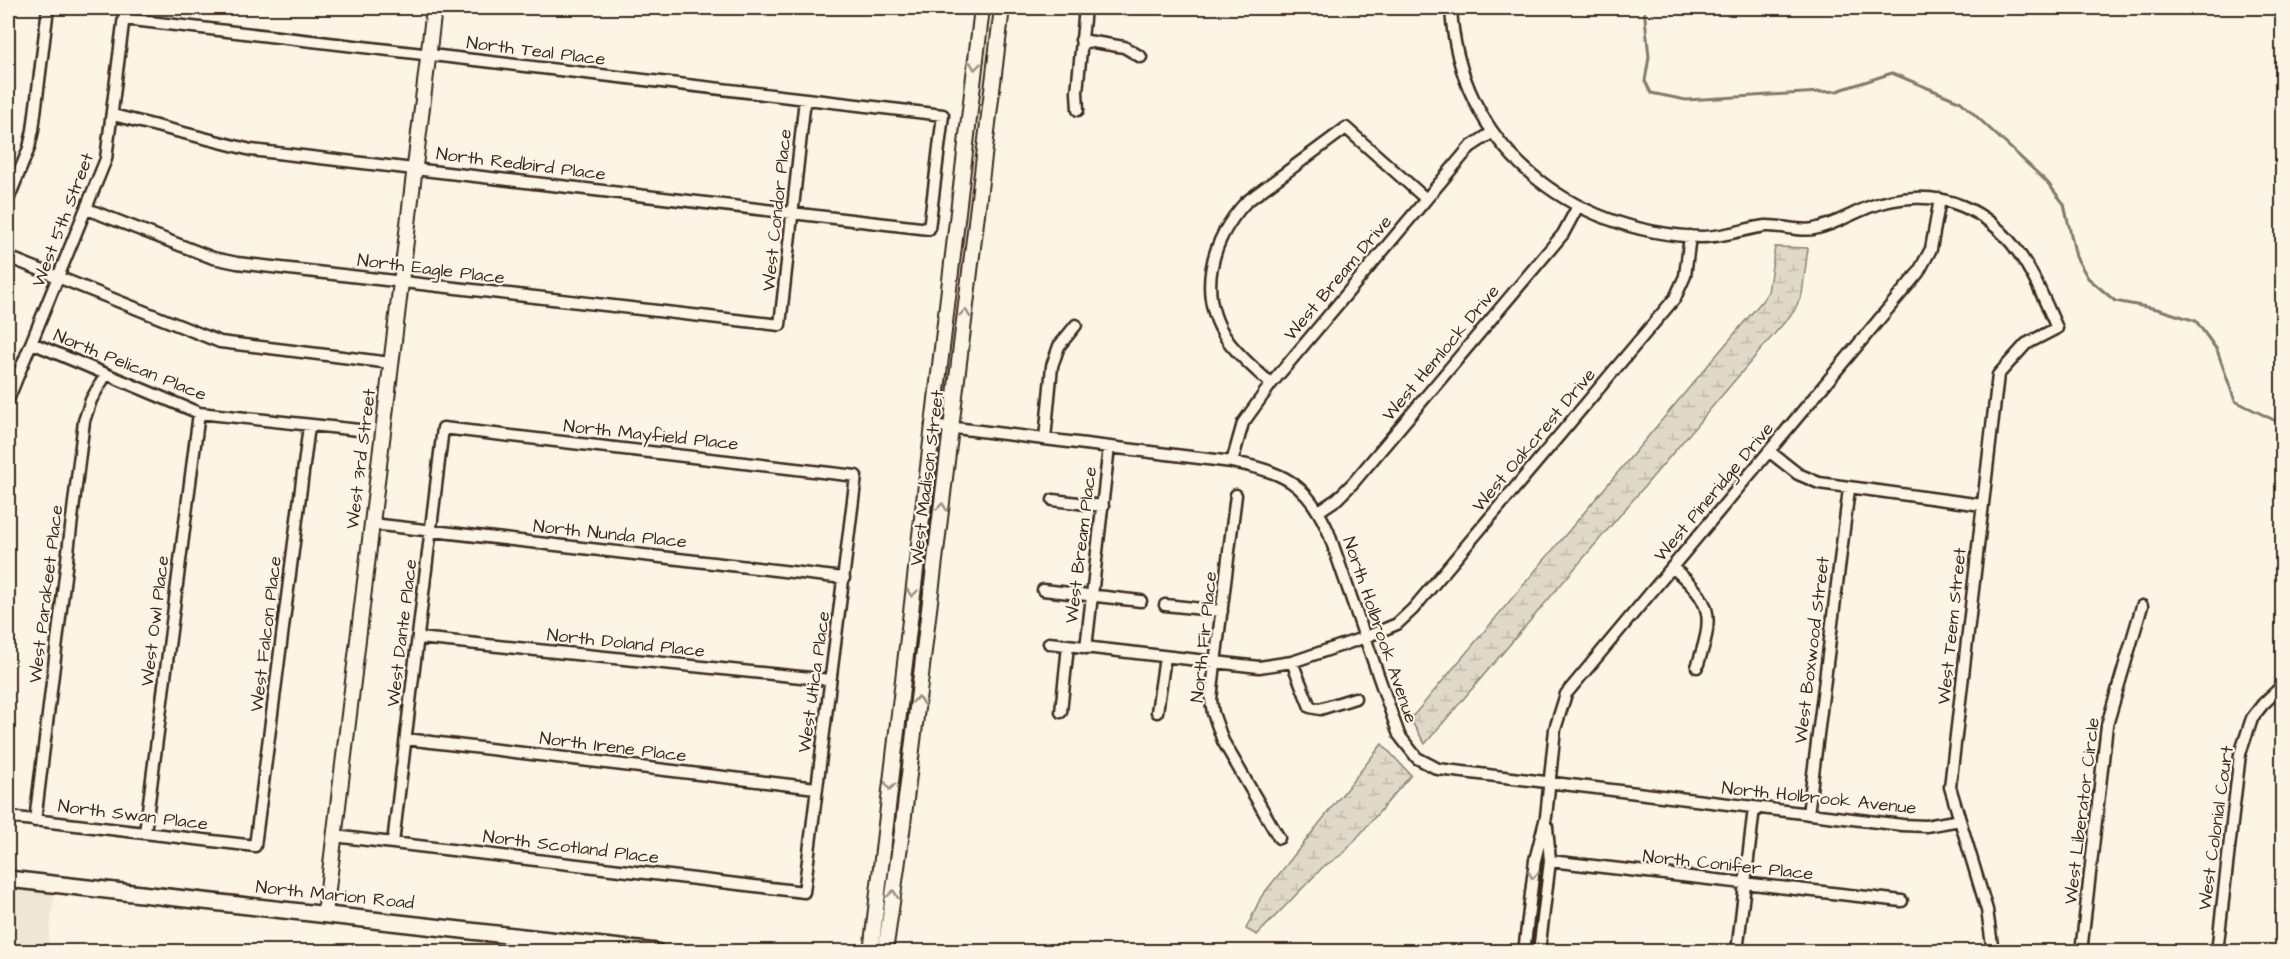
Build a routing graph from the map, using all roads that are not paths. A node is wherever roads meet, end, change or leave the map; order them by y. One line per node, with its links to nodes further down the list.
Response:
1 (48, 8): 18 (street)
2 (434, 8): 9 (street, West 3rd Street)
3 (982, 8): 35 (street, West Madison Street, one-way to 35)
4 (1002, 8): 37 (street, West Madison Street, one-way to 4)
5 (1085, 8): 8 (street)
6 (1451, 8): 14 (street)
7 (125, 13): 9 (street, North Teal Place); 13 (street, West 5th Street)
8 (1081, 40): 10 (street); 12 (street)
9 (428, 55): 11 (street, North Teal Place); 15 (street, West 3rd Street)
10 (1141, 57)
11 (806, 99): 21 (street, West Condor Place); 22 (street, North Teal Place)
12 (1078, 110)
13 (113, 115): 15 (street, North Redbird Place); 20 (street, West 5th Street)
14 (1493, 132): 16 (street, West Bream Drive); 19 (street)
15 (414, 168): 21 (street, North Redbird Place); 26 (street, West 3rd Street)
16 (1426, 199): 32 (street, West Bream Drive); 32 (street)
17 (1940, 199): 23 (street); 42 (street, West Pineridge Drive); 48 (street, West Teem Street)
18 (8, 200)
19 (1578, 206): 23 (street); 50 (street, West Hemlock Drive)
20 (87, 209): 25 (street, West 5th Street); 26 (street, North Eagle Place)
21 (794, 214): 22 (street, North Redbird Place); 28 (street, West Condor Place)
22 (929, 229)
23 (1690, 236): 61 (street, West Oakcrest Drive)
24 (8, 257): 25 (street)
25 (59, 278): 29 (street, West 5th Street); 30 (street)
26 (401, 282): 28 (street, North Eagle Place); 30 (street, West 3rd Street)
27 (1076, 325): 40 (street)
28 (780, 326)
29 (32, 343): 31 (street, North Pelican Place); 33 (street, West 5th Street)
30 (391, 363): 51 (street, West 3rd Street)
31 (105, 375): 34 (street, North Pelican Place); 83 (street, West Parakeet Place)
32 (1270, 384): 43 (street, West Bream Drive)
33 (8, 400)
34 (199, 412): 36 (street, North Pelican Place); 84 (street, West Owl Place)
35 (932, 425): 37 (street, North Holbrook Avenue); 97 (street, West Madison Street, one-way to 97)
36 (309, 426): 39 (street, North Pelican Place); 88 (street, West Falcon Place)
37 (951, 427): 40 (street, North Holbrook Avenue); 98 (street, West Madison Street, one-way to 37)
38 (443, 428): 44 (street, North Mayfield Place); 52 (street, West Dante Place)
39 (359, 430)
40 (1045, 439): 41 (street, North Holbrook Avenue)
41 (1109, 447): 43 (street, North Holbrook Avenue); 49 (street, West Bream Place)
42 (1770, 452): 45 (street); 53 (street, West Pineridge Drive)
43 (1232, 462): 50 (street, North Holbrook Avenue)
44 (856, 476): 54 (street, West Utica Place)
45 (1849, 489): 48 (street); 79 (street, West Boxwood Street)
46 (1236, 495): 60 (street, North Fir Place)
47 (1053, 500): 49 (street)
48 (1982, 505): 82 (street, West Teem Street)
49 (1102, 506): 56 (street, West Bream Place)
50 (1319, 511): 61 (street, North Holbrook Avenue)
51 (372, 524): 52 (street, North Nunda Place); 85 (street, West 3rd Street)
52 (430, 531): 54 (street, North Nunda Place); 62 (street, West Dante Place)
53 (1672, 567): 69 (street); 76 (street, West Pineridge Drive)
54 (844, 578): 70 (street, West Utica Place)
55 (1043, 590): 56 (street)
56 (1092, 596): 57 (street); 65 (street, West Bream Place)
57 (1141, 601)
58 (1165, 605): 60 (street)
59 (2142, 606): 103 (street, West Liberator Circle)
60 (1222, 611): 68 (street, North Fir Place)
61 (1365, 637): 67 (street, West Oakcrest Drive); 76 (street, North Holbrook Avenue)
62 (419, 638): 70 (street, North Doland Place); 75 (street, West Dante Place)
63 (1049, 644): 64 (street, West Oakcrest Drive)
64 (1068, 646): 65 (street, West Oakcrest Drive); 73 (street)
65 (1086, 648): 66 (street, West Oakcrest Drive)
66 (1164, 657): 68 (street, West Oakcrest Drive); 74 (street)
67 (1292, 662): 68 (street, West Oakcrest Drive); 72 (street)
68 (1215, 663): 86 (street, North Fir Place)
69 (1697, 667)
70 (830, 680): 77 (street, West Utica Place)
71 (2283, 686): 104 (street, West Colonial Court)
72 (1354, 698)
73 (1060, 712)
74 (1157, 712)
75 (406, 739): 77 (street, North Irene Place); 87 (street, West Dante Place)
76 (1550, 784): 78 (street, North Holbrook Avenue); 81 (street, West Pineridge Drive)
77 (816, 788): 92 (street, West Utica Place)
78 (1754, 808): 79 (street, North Holbrook Avenue); 91 (street)
79 (1808, 814): 82 (street, North Holbrook Avenue)
80 (8, 817): 83 (street, North Swan Place)
81 (1546, 818): 89 (street, West Pineridge Drive); 99 (street, West Pineridge Drive, one-way to 99)
82 (1960, 820): 102 (street, West Teem Street)
83 (35, 821): 84 (street, North Swan Place)
84 (145, 833): 88 (street, North Swan Place)
85 (334, 836): 87 (street, North Scotland Place); 94 (street, West 3rd Street)
86 (1279, 838)
87 (393, 843): 92 (street, North Scotland Place)
88 (255, 846)
89 (1550, 861): 91 (street, North Conifer Place); 100 (street, West Pineridge Drive)
90 (8, 879): 94 (main road, North Marion Road)
91 (1745, 883): 93 (street, North Conifer Place); 101 (street)
92 (804, 892)
93 (1902, 901)
94 (325, 914): 95 (main road, North Marion Road)
95 (630, 950): 96 (main road, North Marion Road)
96 (657, 951)
97 (871, 951)
98 (885, 951)
99 (1524, 951)
100 (1539, 951)
101 (1737, 951)
102 (1993, 951)
103 (2081, 951)
104 (2217, 951)

